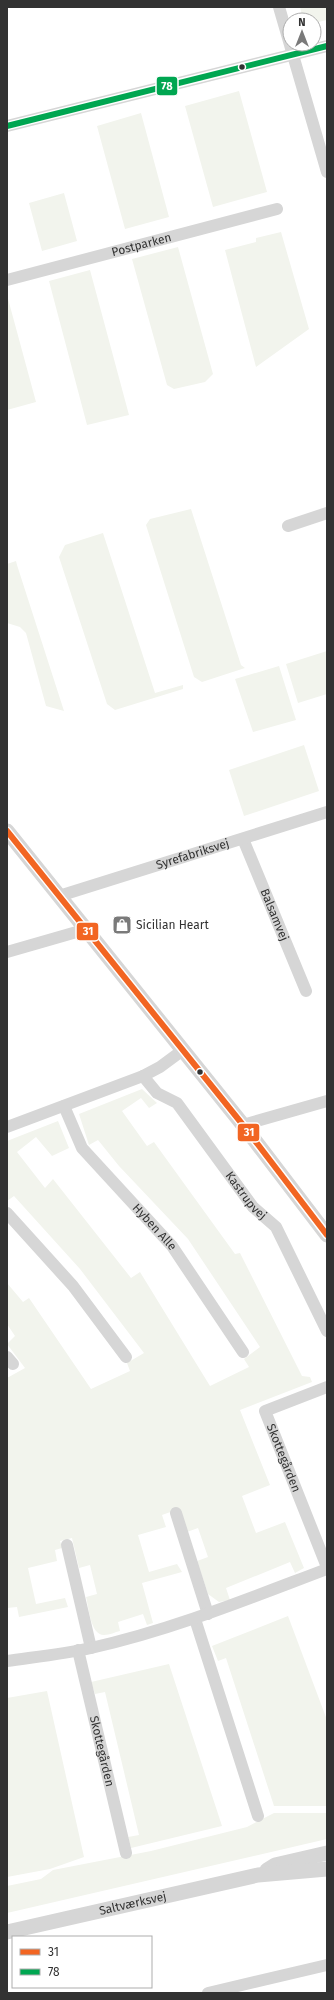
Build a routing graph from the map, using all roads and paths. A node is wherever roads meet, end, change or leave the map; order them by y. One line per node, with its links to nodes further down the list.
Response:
1 (279, 7): 3 (street)
2 (327, 46): 3 (street)
3 (293, 54): 4 (street); 5 (street)
4 (7, 126)
5 (327, 172)
6 (277, 209): 7 (street, Postparken)
7 (7, 280)
8 (327, 513): 9 (street)
9 (288, 526)
10 (327, 812): 12 (street, Syrefabriksvej)
11 (7, 831): 13 (street)
12 (243, 839): 13 (street, Syrefabriksvej); 16 (street, Balsamvej)
13 (59, 896): 14 (street)
14 (87, 929): 15 (street); 17 (street)
15 (7, 952)
16 (306, 991)
17 (183, 1050): 18 (street); 21 (street)
18 (142, 1076): 20 (street); 25 (street, Kastrupvej)
19 (327, 1101): 21 (street)
20 (64, 1106): 22 (street); 26 (street, Hyben Alle)
21 (243, 1124): 24 (street)
22 (7, 1127)
23 (7, 1213): 27 (street)
24 (327, 1235)
25 (327, 1331)
26 (243, 1352)
27 (126, 1357)
28 (327, 1388): 31 (street, Skottegården)
29 (176, 1513): 32 (street)
30 (67, 1545): 34 (street)
31 (327, 1568): 32 (street, Skottegården)
32 (208, 1614): 33 (street, Skottegården)
33 (195, 1618): 34 (street, Skottegården); 37 (street)
34 (91, 1648): 35 (street, Skottegården)
35 (78, 1650): 36 (street, Skottegården); 39 (street, Skottegården)
36 (7, 1661)
37 (258, 1816)
38 (327, 1852): 41 (street, Saltværksvej)
39 (126, 1853)
40 (327, 1869): 41 (street, Saltværksvej)
41 (258, 1875): 42 (street, Saltværksvej)
42 (7, 1932)
43 (327, 1965): 44 (street)
44 (208, 1993)

